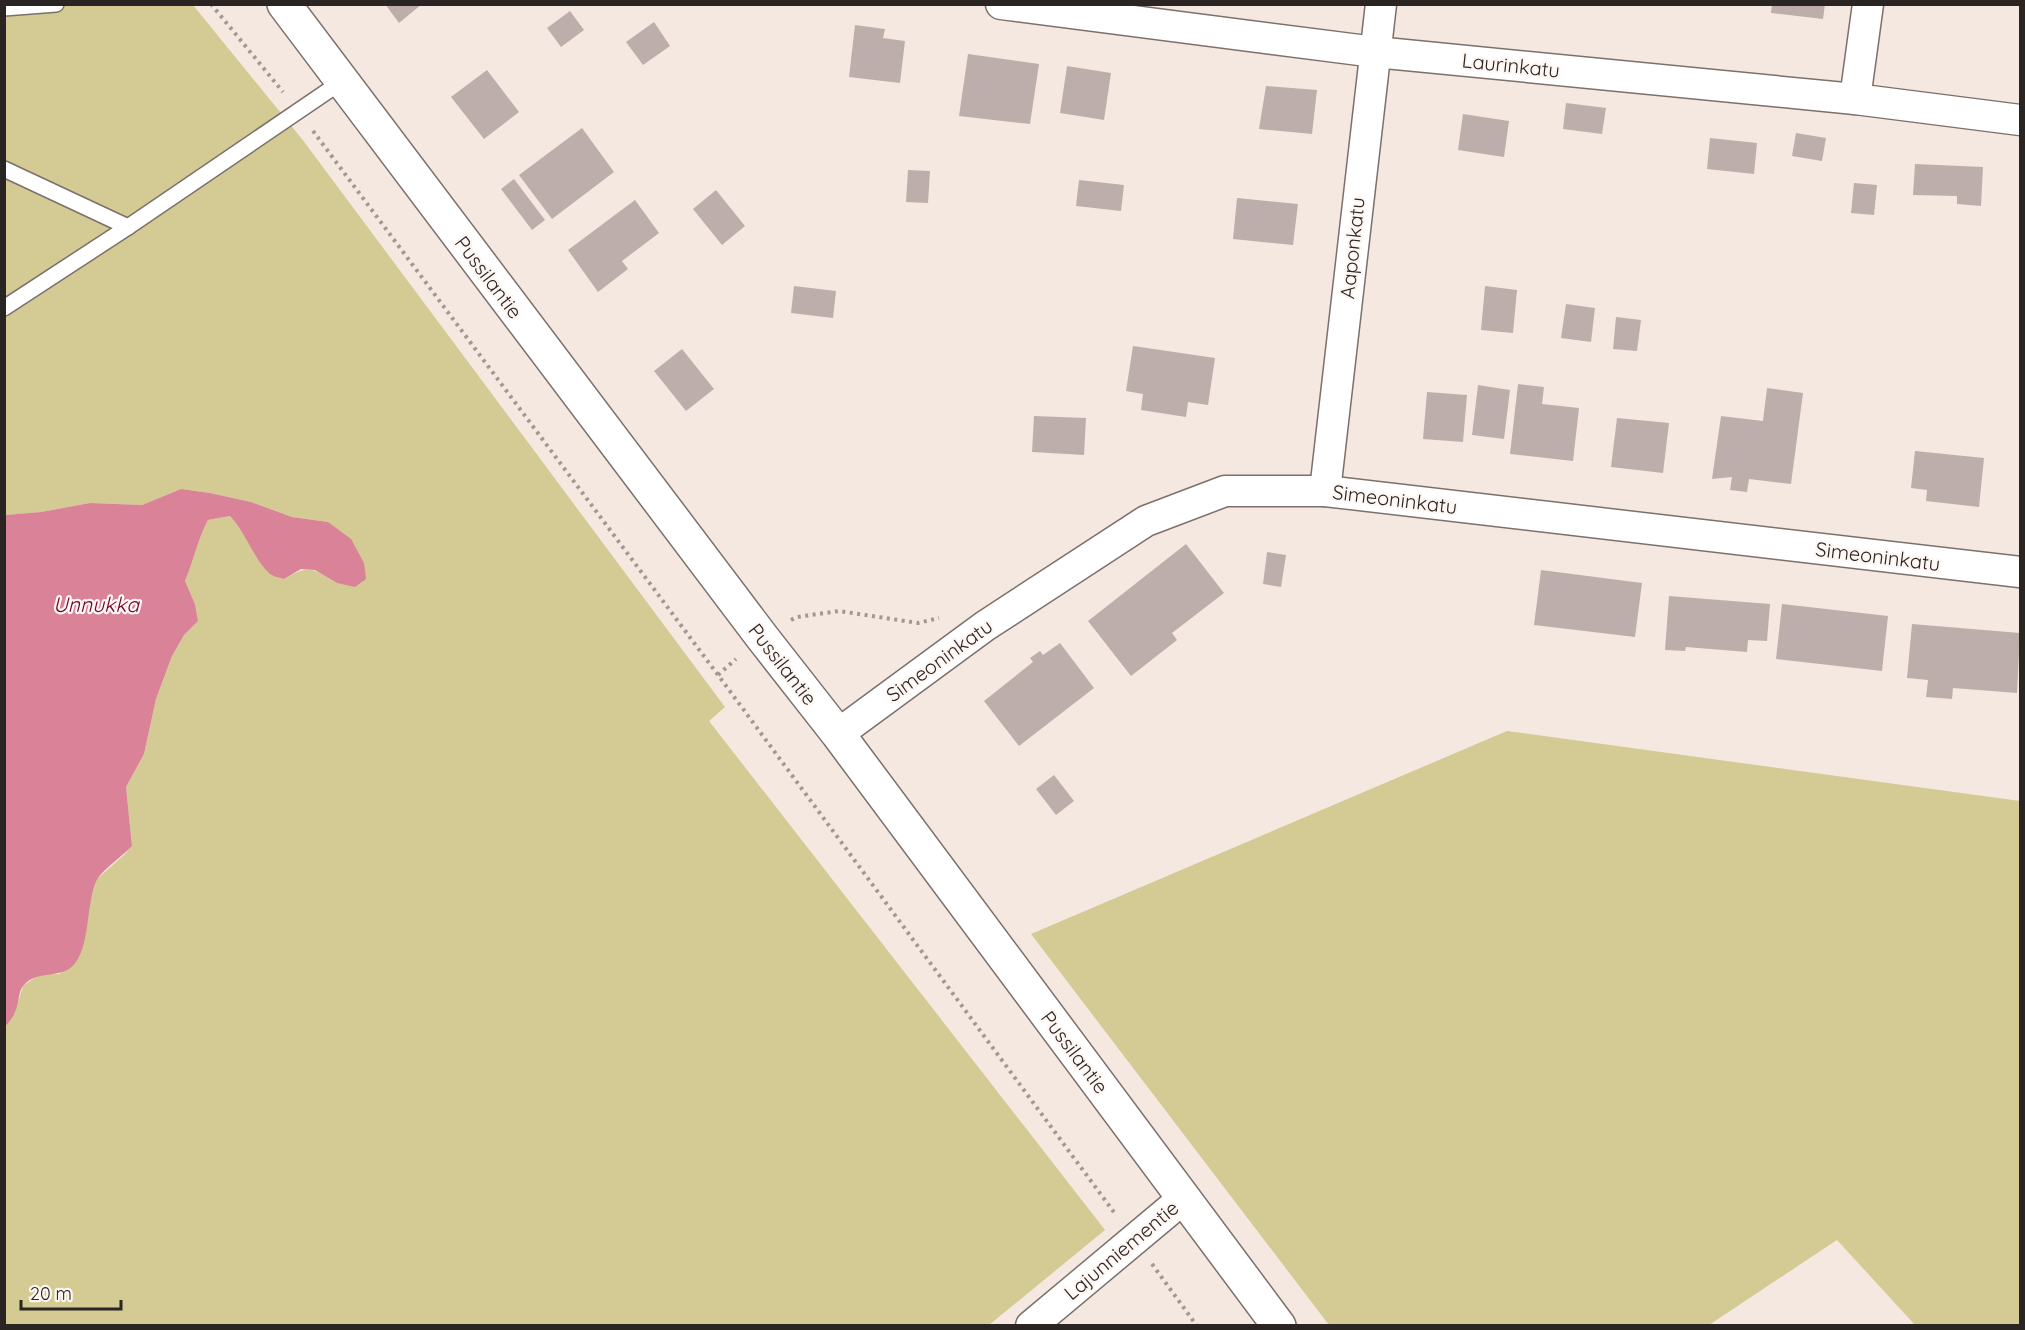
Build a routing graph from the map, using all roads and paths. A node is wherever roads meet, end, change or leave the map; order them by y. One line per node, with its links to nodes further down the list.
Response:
1 (56, 4): 7 (lane)
2 (211, 4): 11 (path)
3 (284, 4): 9 (street, Pussilantie)
4 (1001, 4): 8 (street, Laurinkatu)
5 (1381, 4): 8 (street, Aaponkatu)
6 (1868, 4): 10 (street)
7 (4, 8)
8 (1375, 52): 10 (street, Laurinkatu); 16 (street, Aaponkatu)
9 (341, 82): 11 (lane); 19 (street, Pussilantie)
10 (1856, 99): 12 (street, Laurinkatu)
11 (298, 111): 14 (lane); 20 (path)
12 (2020, 120)
13 (4, 169): 14 (lane)
14 (128, 228): 15 (lane)
15 (4, 308)
16 (1324, 491): 17 (street, Simeoninkatu); 21 (street, Simeoninkatu)
17 (2020, 572)
18 (918, 624): 19 (path)
19 (762, 637): 20 (path); 21 (street, Pussilantie)
20 (718, 675): 23 (path)
21 (838, 734): 22 (street, Pussilantie)
22 (1184, 1198): 23 (street, Lajunniementie); 26 (street, Pussilantie)
23 (1135, 1240): 24 (street, Lajunniementie); 25 (path)
24 (1031, 1326)
25 (1197, 1326)
26 (1279, 1326)

